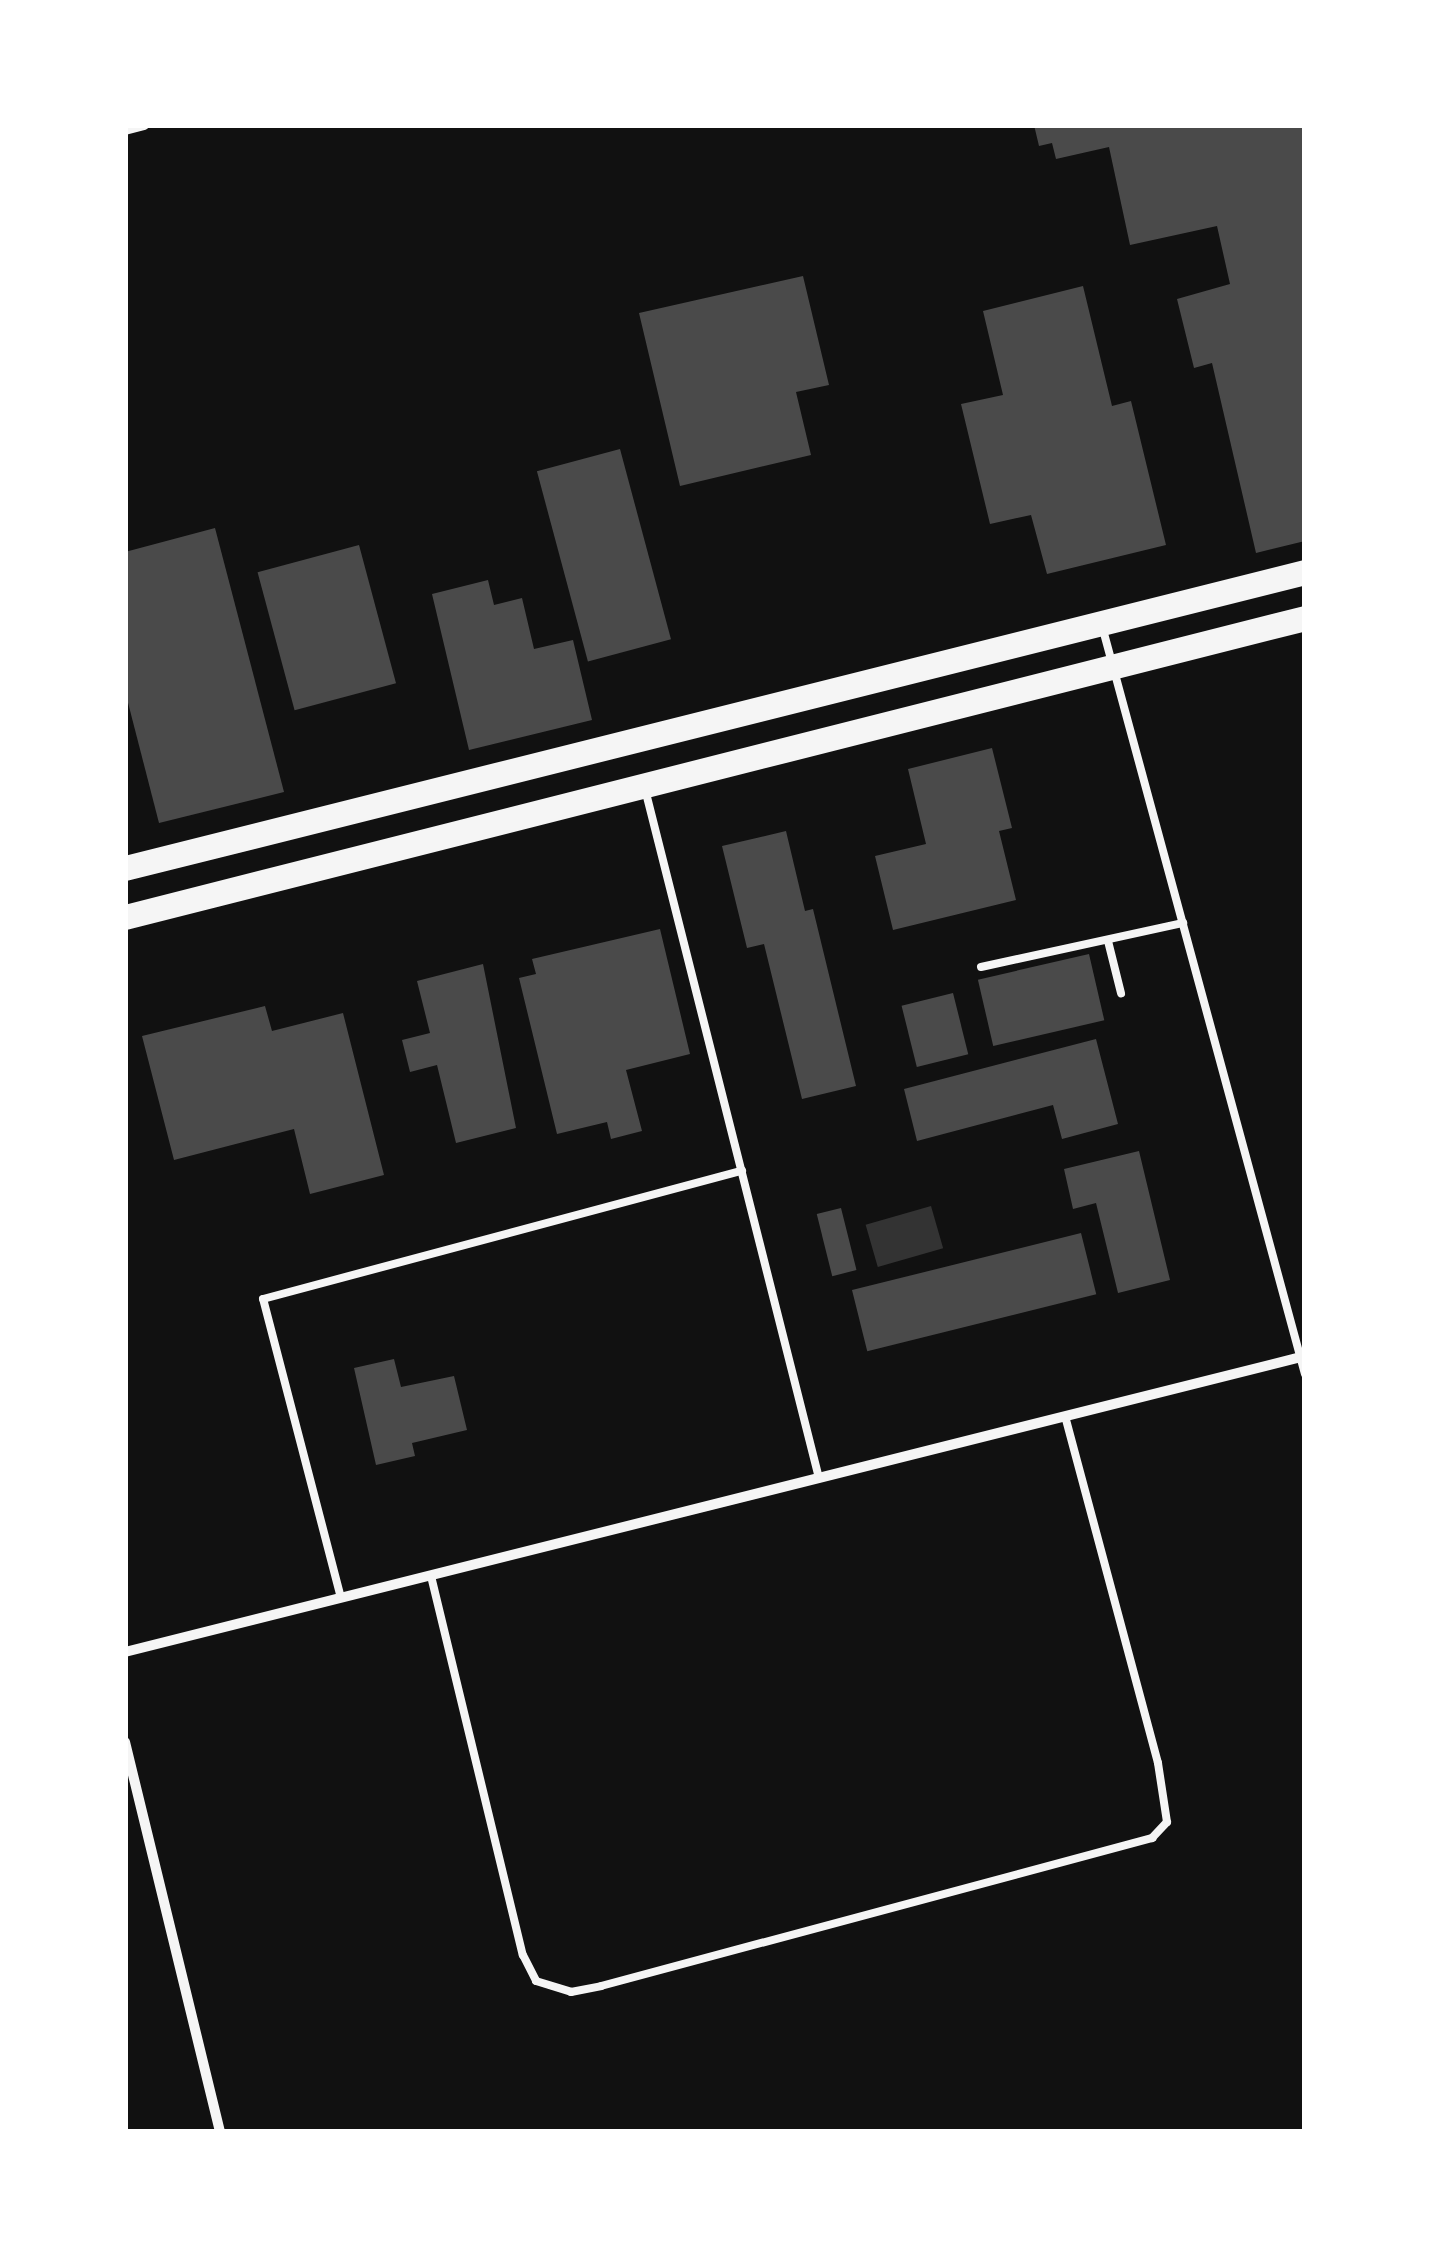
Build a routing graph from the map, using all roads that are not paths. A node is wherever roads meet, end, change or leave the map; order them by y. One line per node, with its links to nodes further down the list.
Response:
1 (144, 125): 2 (street)
2 (125, 130)
3 (1305, 572): 5 (main road)
4 (1305, 618): 6 (main road)
5 (1101, 622): 6 (lane); 8 (main road)
6 (1113, 663): 7 (main road); 10 (lane)
7 (644, 787): 9 (main road); 14 (lane)
8 (125, 868)
9 (125, 917)
10 (1183, 923): 11 (lane); 15 (lane)
11 (1108, 941): 12 (lane); 13 (lane)
12 (980, 967)
13 (1120, 993)
14 (742, 1171): 18 (lane); 20 (lane)
15 (1303, 1356): 16 (lane); 17 (street)
16 (1305, 1374)
17 (1065, 1416): 18 (street); 19 (lane)
18 (819, 1478): 19 (street)
19 (430, 1576): 20 (street)
20 (341, 1598): 21 (street)
21 (125, 1652)
22 (125, 1742): 23 (street)
23 (220, 2132)

